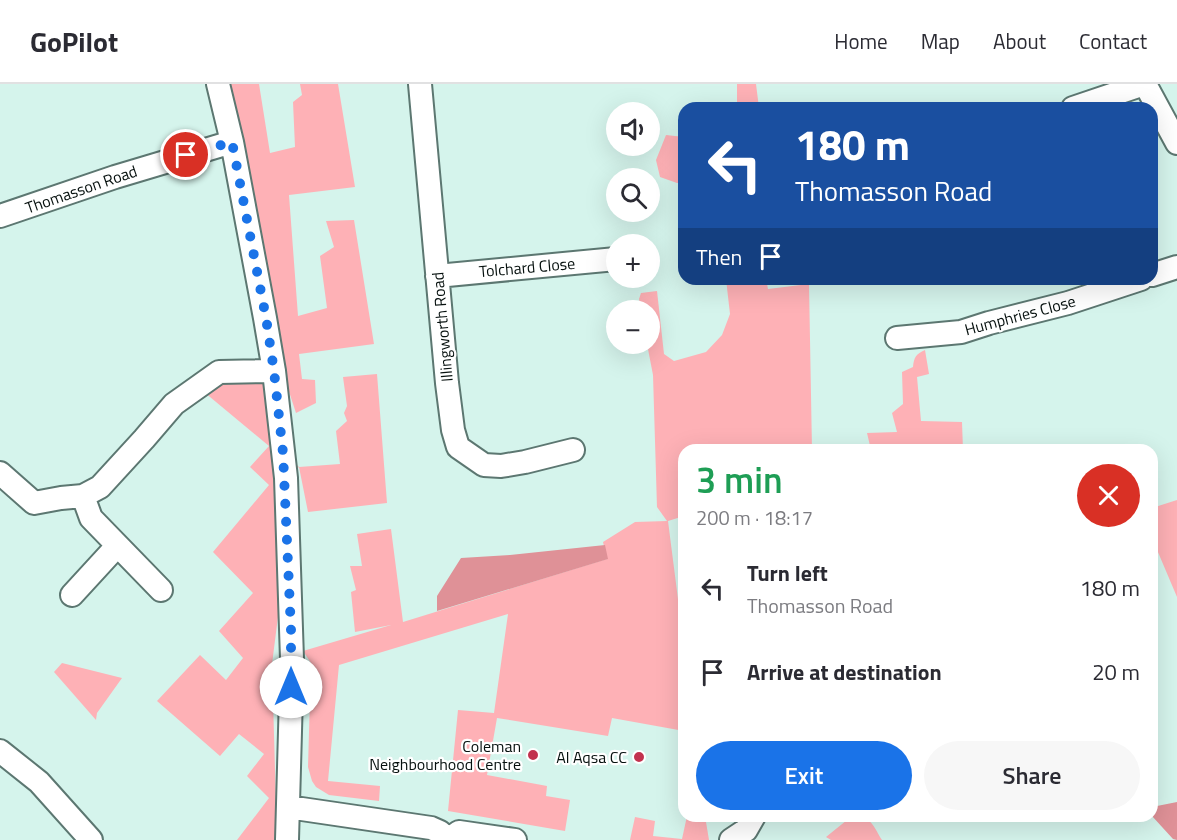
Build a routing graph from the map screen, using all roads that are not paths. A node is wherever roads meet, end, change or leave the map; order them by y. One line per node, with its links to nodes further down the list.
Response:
1 (218, 84): 7 (street)
2 (420, 84): 13 (street, Illingworth Road)
3 (1145, 84): 4 (street); 5 (street)
4 (1090, 102)
5 (1155, 102)
6 (1158, 108): 8 (street)
7 (232, 142): 9 (street, Thomasson Road); 16 (street)
8 (1177, 143)
9 (0, 216)
10 (606, 260): 13 (street, Tolchard Close)
11 (1177, 267): 12 (street)
12 (1158, 273)
13 (437, 276): 17 (street, Illingworth Road)
14 (1123, 285): 15 (street, Humphries Close)
15 (897, 338)
16 (274, 371): 19 (street); 24 (street)
17 (573, 450)
18 (0, 473): 19 (street)
19 (83, 496): 20 (street)
20 (117, 546): 21 (street); 22 (street)
21 (161, 590)
22 (72, 595)
23 (0, 751): 26 (street)
24 (288, 807): 27 (street); 28 (street)
25 (751, 822): 30 (street)
26 (91, 840)
27 (287, 840)
28 (448, 840): 29 (street)
29 (515, 840)
30 (731, 840)

